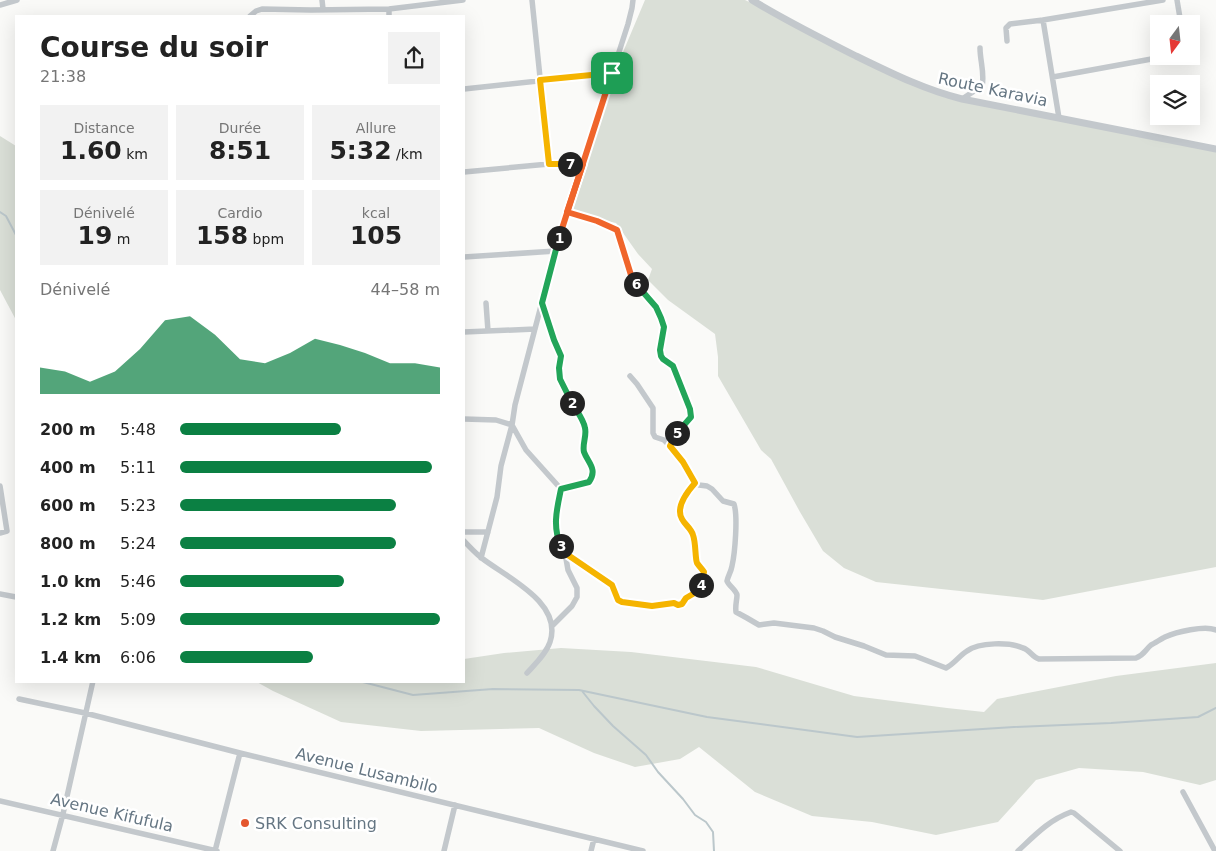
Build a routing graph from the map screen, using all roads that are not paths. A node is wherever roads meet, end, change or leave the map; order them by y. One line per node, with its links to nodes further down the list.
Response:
1 (17, 0): 9 (street)
2 (322, 0): 10 (street)
3 (463, 0): 11 (street)
4 (532, 0): 21 (street)
5 (633, 0): 19 (street)
6 (752, 0): 23 (street, Route Karavia)
7 (1163, 0): 15 (street)
8 (1177, 0): 14 (street)
9 (0, 5)
10 (323, 9): 11 (street); 12 (street)
11 (389, 9): 13 (street)
12 (251, 15)
13 (390, 15)
14 (1180, 15)
15 (1043, 20): 16 (street); 20 (street)
16 (1007, 41)
17 (980, 48): 23 (street)
18 (1150, 59): 20 (street)
19 (612, 73): 21 (street); 27 (street)
20 (1053, 77): 24 (street)
21 (540, 80): 22 (street); 26 (street)
22 (465, 89)
23 (962, 99): 24 (street, Route Karavia)
24 (1059, 118): 25 (street, Route Karavia)
25 (1216, 149)
26 (549, 164): 27 (street); 28 (street)
27 (583, 164): 29 (street)
28 (465, 172)
29 (567, 212): 30 (street); 40 (street)
30 (556, 251): 31 (street); 33 (street)
31 (465, 257)
32 (486, 303): 35 (street)
33 (542, 303): 34 (street); 43 (street)
34 (535, 329): 35 (street); 39 (street)
35 (488, 331): 36 (street)
36 (465, 332)
37 (630, 376): 40 (street)
38 (465, 419): 39 (street)
39 (512, 425): 43 (street); 45 (street)
40 (670, 446): 41 (street)
41 (695, 483): 48 (street); 53 (street)
42 (0, 486): 46 (street)
43 (561, 489): 48 (street)
44 (465, 532): 45 (street)
45 (488, 532): 49 (street)
46 (0, 533)
47 (465, 543): 49 (street)
48 (565, 553): 52 (street)
49 (481, 558): 52 (street)
50 (0, 594): 51 (street)
51 (15, 597)
52 (552, 626): 54 (street)
53 (1216, 630)
54 (527, 673)
55 (92, 683): 57 (street)
56 (19, 699): 57 (street, Avenue Lusambilo)
57 (85, 713): 58 (street, Avenue Lusambilo); 62 (street)
58 (240, 753): 61 (street, Avenue Lusambilo); 66 (street)
59 (1183, 792): 71 (street)
60 (0, 800): 62 (street, Avenue Kifufula)
61 (455, 805): 63 (street, Avenue Lusambilo); 67 (street)
62 (63, 814): 65 (street); 66 (street, Avenue Kifufula)
63 (594, 839): 68 (street); 69 (street, Avenue Lusambilo)
64 (1118, 850): 70 (street)
65 (53, 851)
66 (216, 851)
67 (444, 851)
68 (590, 851)
69 (643, 851)
70 (1018, 851)
71 (1215, 851)

